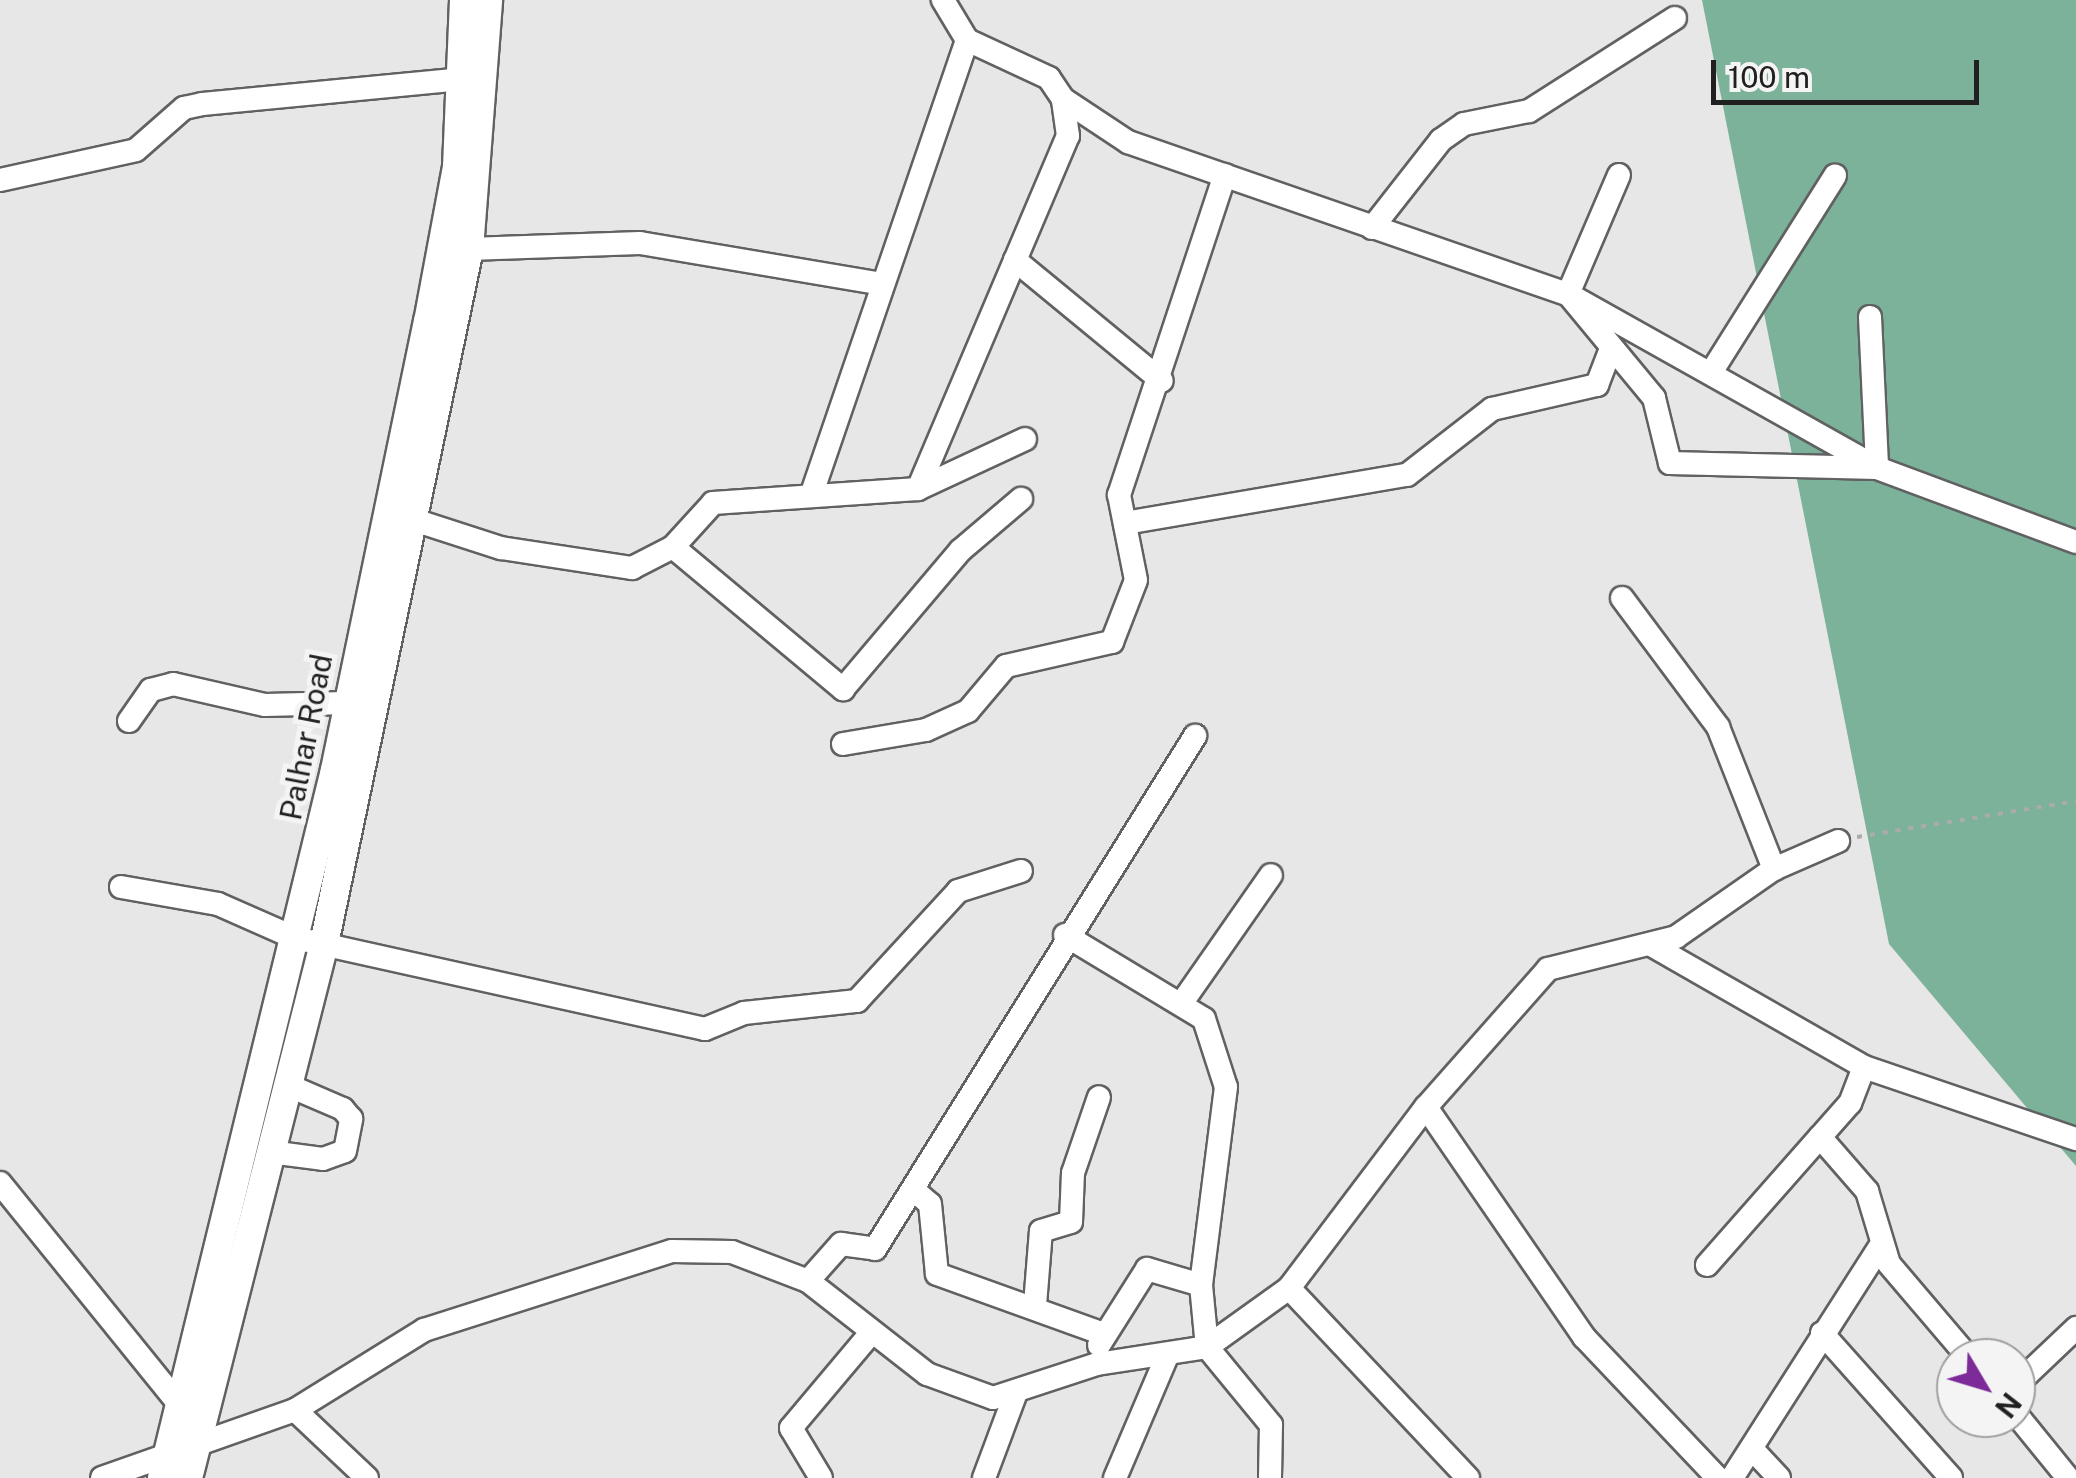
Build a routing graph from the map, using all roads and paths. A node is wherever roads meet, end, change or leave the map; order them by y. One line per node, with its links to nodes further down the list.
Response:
1 (464, 0): 6 (main road, Palhar Road)
2 (488, 0): 13 (main road, Palhar Road)
3 (945, 1): 5 (street)
4 (1675, 18): 12 (street)
5 (967, 40): 7 (street); 15 (street)
6 (461, 79): 11 (street); 31 (main road, Palhar Road)
7 (1063, 99): 9 (street); 14 (street)
8 (1619, 175): 16 (street)
9 (1225, 176): 12 (street); 20 (street)
10 (1834, 176): 19 (street)
11 (0, 180)
12 (1372, 228): 16 (street)
13 (468, 249): 15 (street); 26 (main road, Palhar Road)
14 (1015, 260): 20 (street); 23 (street)
15 (883, 284): 24 (street)
16 (1568, 294): 18 (street); 19 (street)
17 (1870, 317): 22 (street)
18 (1611, 348): 22 (street); 27 (street)
19 (1712, 370): 22 (street)
20 (1162, 381): 27 (street)
21 (1025, 439): 23 (street)
22 (1877, 468): 28 (street)
23 (918, 489): 24 (street)
24 (812, 490): 29 (street)
25 (1021, 499): 29 (street)
26 (412, 519): 29 (street); 43 (main road, Palhar Road)
27 (1125, 523): 34 (street)
28 (2076, 542)
29 (673, 547)
30 (1622, 598): 37 (street)
31 (346, 703): 32 (street); 42 (main road, Palhar Road)
32 (129, 721)
33 (1195, 736): 41 (street)
34 (843, 744)
35 (2076, 801): 36 (path)
36 (1838, 841): 37 (street)
37 (1774, 869): 44 (street)
38 (1021, 871): 43 (street)
39 (1271, 874): 45 (street)
40 (121, 888): 42 (street)
41 (1065, 935): 45 (street); 54 (street)
42 (296, 938): 43 (street); 71 (main road, Palhar Road)
43 (324, 944): 47 (main road, Palhar Road)
44 (1653, 946): 46 (street); 49 (street)
45 (1182, 1004): 58 (street)
46 (1864, 1067): 50 (street); 51 (street)
47 (287, 1085): 52 (main road, Palhar Road); 52 (street)
48 (1099, 1097): 60 (street)
49 (1426, 1107): 59 (street); 86 (street)
50 (1820, 1137): 55 (street); 56 (street)
51 (2076, 1139)
52 (270, 1152): 74 (main road, Palhar Road)
53 (0, 1184): 71 (street)
54 (916, 1192): 57 (street); 60 (street)
55 (1879, 1248): 64 (street); 65 (street)
56 (1708, 1265)
57 (808, 1281): 62 (street); 72 (street)
58 (1202, 1285): 63 (street); 66 (street)
59 (1289, 1288): 66 (street); 85 (street)
60 (1035, 1304): 63 (street)
61 (2076, 1328): 69 (street)
62 (871, 1333): 70 (street); 81 (street)
63 (1101, 1333): 68 (street)
64 (1822, 1333): 76 (street); 89 (street)
65 (1953, 1338)
66 (1208, 1347): 67 (street); 84 (street)
67 (1167, 1356): 68 (street); 83 (street)
68 (1097, 1364): 70 (street)
69 (2036, 1366)
70 (1015, 1395): 82 (street)
71 (179, 1404): 75 (main road, Palhar Road)
72 (295, 1410): 74 (street); 80 (street)
73 (2036, 1438): 90 (street)
74 (201, 1441): 75 (street); 79 (main road, Palhar Road)
75 (171, 1450): 77 (street); 78 (main road, Palhar Road)
76 (1753, 1450): 87 (street); 88 (street)
77 (102, 1478)
78 (162, 1478)
79 (188, 1478)
80 (367, 1478)
81 (822, 1478)
82 (984, 1478)
83 (1115, 1478)
84 (1270, 1478)
85 (1468, 1478)
86 (1718, 1478)
87 (1732, 1478)
88 (1779, 1478)
89 (1951, 1478)
90 (2068, 1478)

